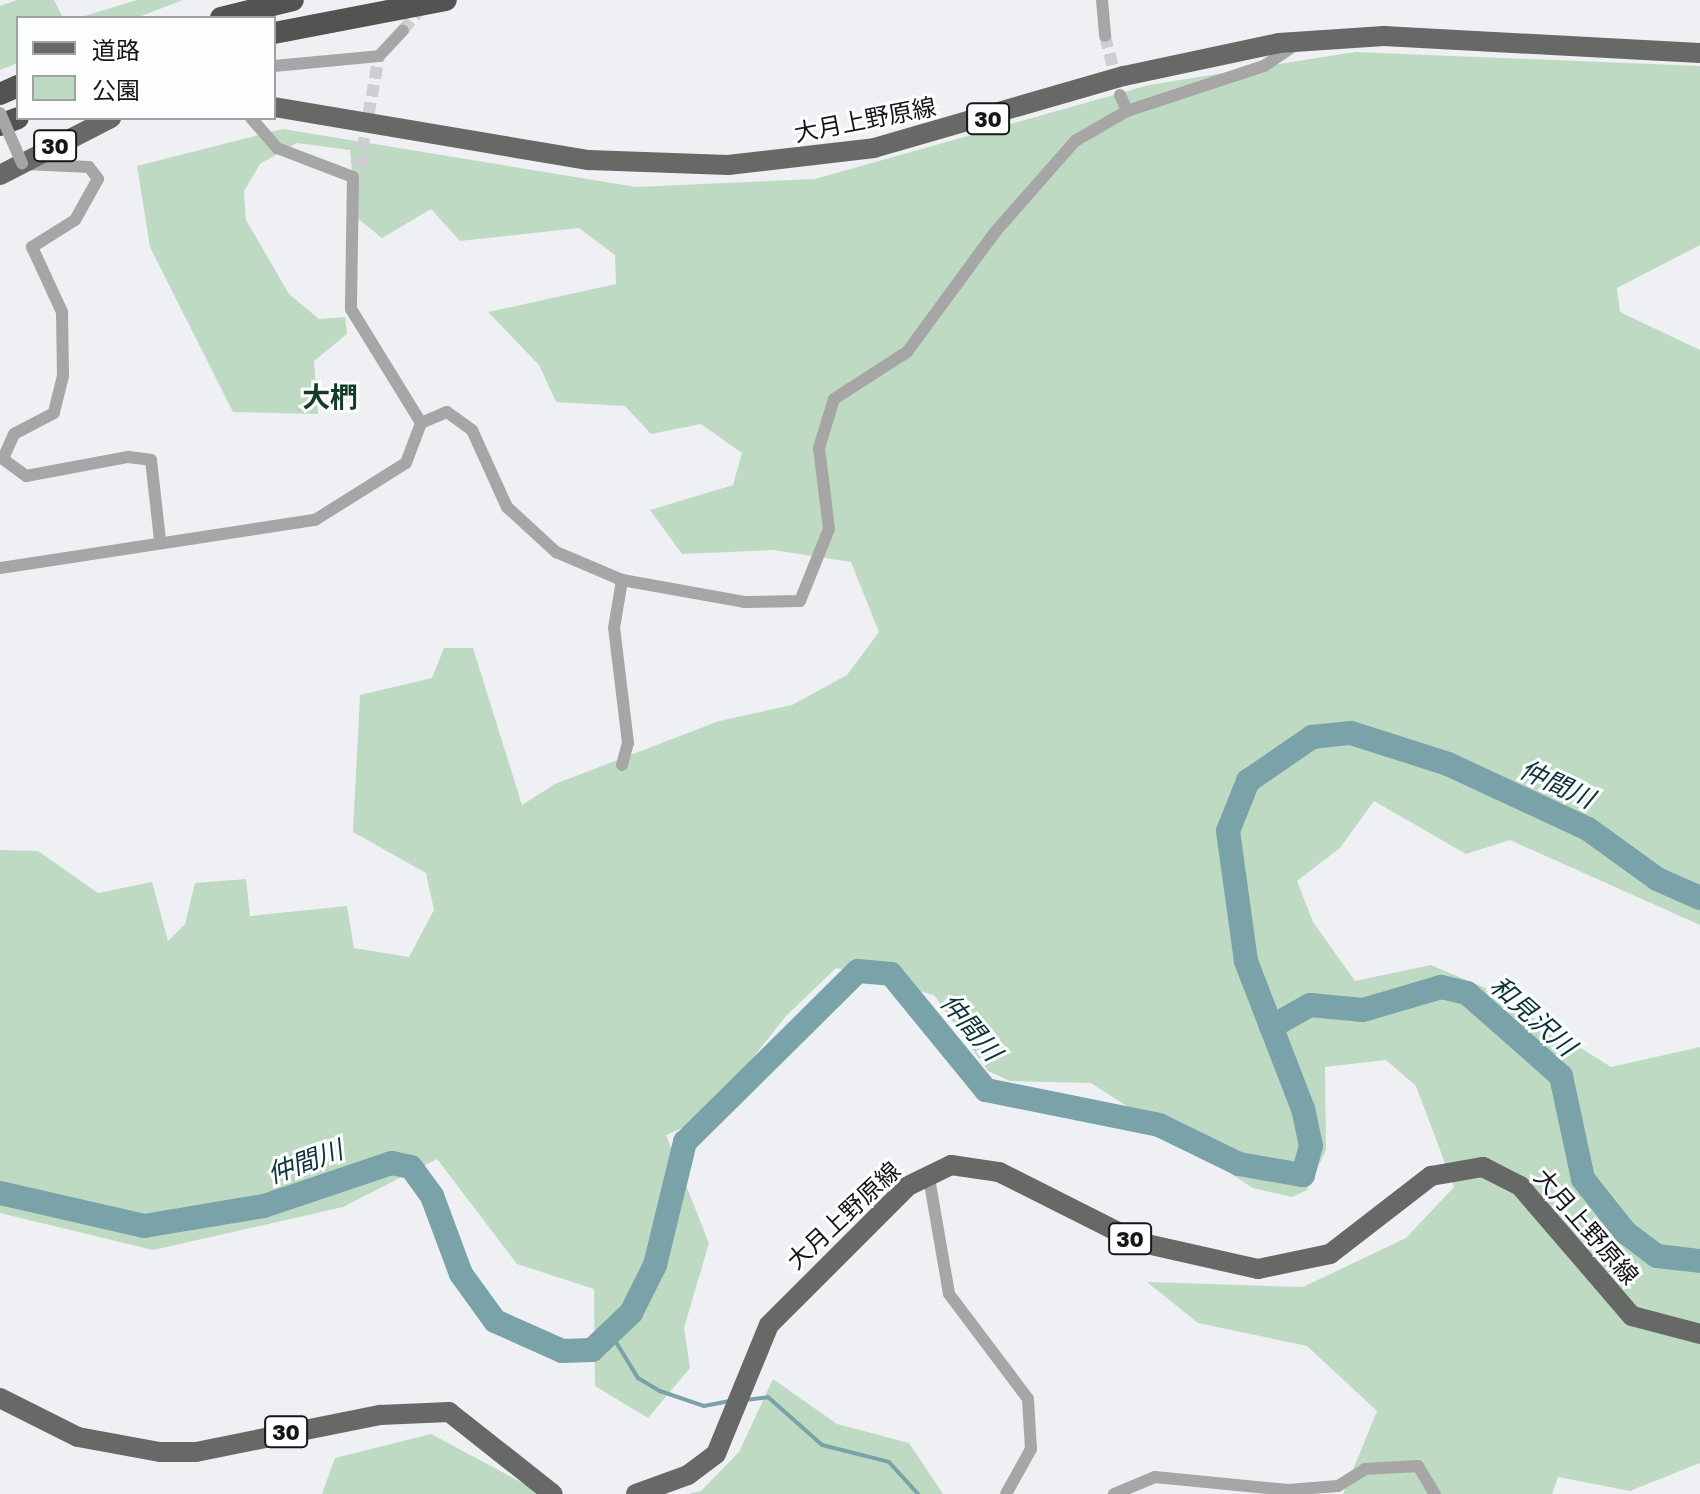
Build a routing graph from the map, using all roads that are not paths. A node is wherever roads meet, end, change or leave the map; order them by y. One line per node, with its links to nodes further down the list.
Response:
1 (293, 0): 4 (highway)
2 (446, 0): 6 (highway)
3 (1102, 0): 7 (street)
4 (229, 16)
5 (403, 30): 10 (street)
6 (276, 33)
7 (1105, 36)
8 (1300, 41): 9 (main road, 大月上野原線 / 30); 12 (main road, 大月上野原線 / 30); 13 (street)
9 (1700, 53)
10 (276, 66)
11 (1120, 95): 13 (street)
12 (276, 107)
13 (1127, 111): 22 (street)
14 (0, 113): 17 (street, bridge)
15 (107, 120): 17 (main road, 30)
16 (253, 120): 19 (street)
17 (22, 163): 18 (main road, 30); 20 (street)
18 (0, 175)
19 (421, 423): 20 (street); 22 (street)
20 (160, 540): 21 (street)
21 (0, 568)
22 (622, 580): 23 (street)
23 (622, 765)
24 (928, 1172): 25 (main road, 大月上野原線 / 30); 28 (main road, 大月上野原線); 29 (street)
25 (1700, 1334)
26 (0, 1398): 27 (main road, 30)
27 (553, 1494)
28 (636, 1494)
29 (1006, 1494)
30 (1114, 1494): 31 (street)
31 (1435, 1494)

